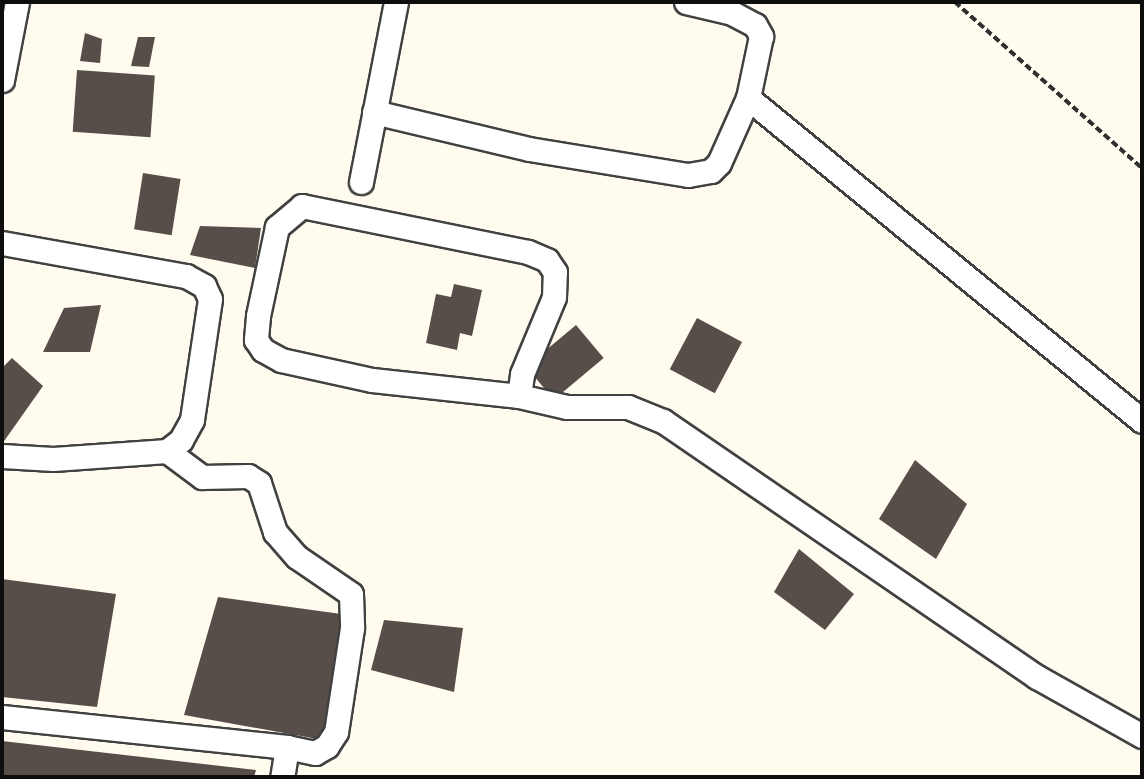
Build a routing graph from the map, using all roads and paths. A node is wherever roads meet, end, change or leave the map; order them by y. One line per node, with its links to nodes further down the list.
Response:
1 (17, 2): 5 (street)
2 (396, 2): 7 (street)
3 (686, 2): 6 (street)
4 (955, 2): 8 (path)
5 (2, 80)
6 (748, 98): 7 (street); 12 (street)
7 (374, 113): 9 (street)
8 (1142, 168)
9 (360, 182)
10 (2, 243): 13 (street)
11 (519, 396): 11 (street); 16 (street)
12 (1142, 421)
13 (167, 450): 14 (street); 17 (street)
14 (2, 456)
15 (2, 717): 17 (street)
16 (1142, 736)
17 (287, 747): 18 (street)
18 (282, 777)

